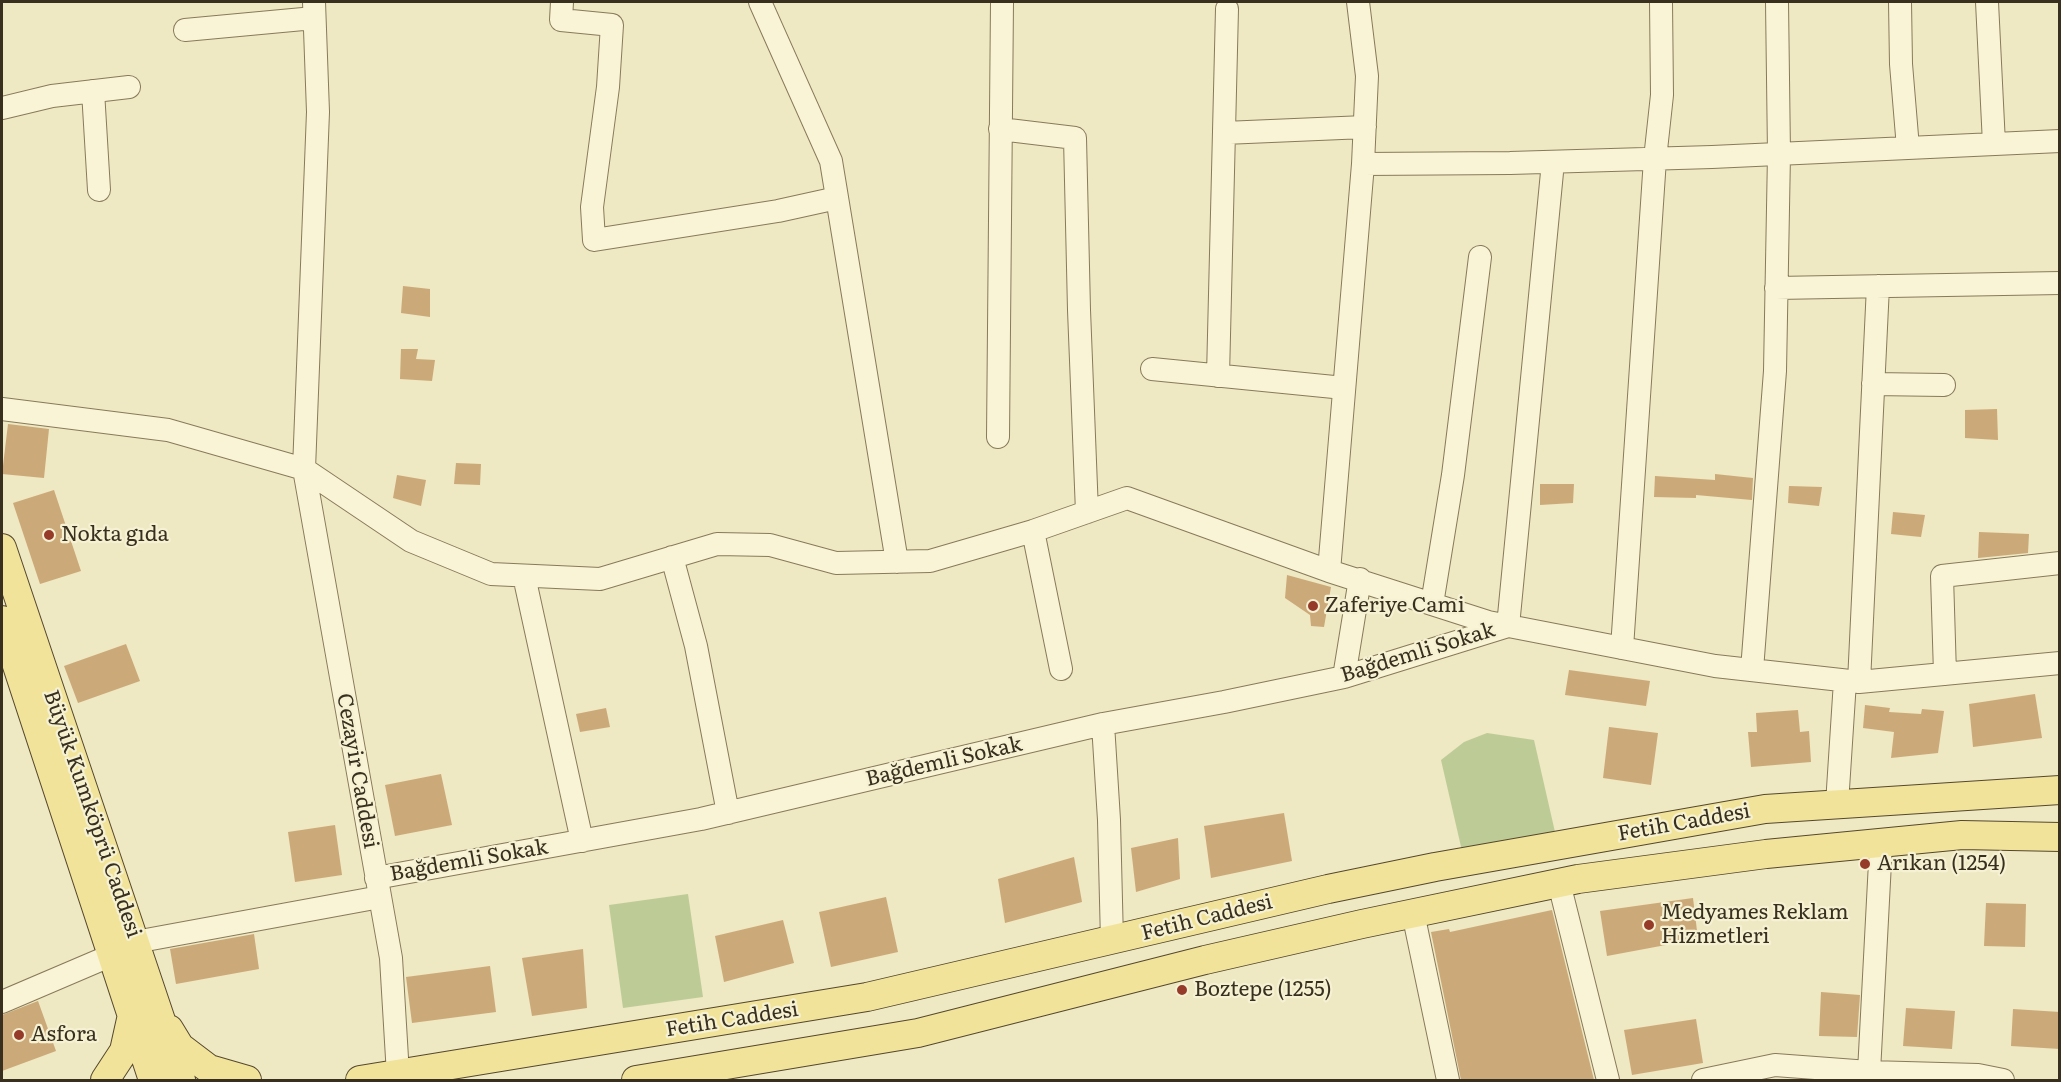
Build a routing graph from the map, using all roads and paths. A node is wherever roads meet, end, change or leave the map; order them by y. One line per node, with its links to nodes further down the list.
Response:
1 (562, 2): 26 (street)
2 (760, 2): 26 (street)
3 (1002, 2): 16 (street)
4 (1358, 2): 15 (street)
5 (1661, 2): 22 (street)
6 (1777, 2): 21 (street)
7 (1900, 2): 20 (street)
8 (1986, 2): 19 (street)
9 (1227, 9): 17 (street)
10 (314, 10): 11 (street); 38 (street, Cezayir Caddesi)
11 (185, 30)
12 (129, 87): 13 (street)
13 (93, 91): 14 (street); 25 (street)
14 (2, 108)
15 (1365, 127): 17 (street); 24 (street)
16 (1000, 129): 37 (street); 39 (street)
17 (1224, 133): 32 (street)
18 (2060, 141): 19 (street)
19 (1994, 144): 20 (street)
20 (1908, 148): 21 (street)
21 (1779, 154): 22 (street); 30 (street)
22 (1655, 159): 23 (street); 51 (street)
23 (1553, 162): 24 (street); 49 (street)
24 (1363, 164): 35 (street)
25 (99, 190)
26 (837, 198): 43 (street)
27 (1480, 257): 48 (street)
28 (2060, 283): 29 (street)
29 (1878, 286): 30 (street); 33 (street)
30 (1776, 288): 54 (street)
31 (1152, 369): 32 (street)
32 (1218, 376): 35 (street)
33 (1873, 384): 34 (street); 57 (street)
34 (1944, 385)
35 (1344, 388): 45 (street)
36 (2, 409): 38 (street)
37 (998, 436)
38 (304, 469): 46 (street); 70 (street, Cezayir Caddesi)
39 (1087, 512): 40 (street); 45 (street)
40 (1033, 531): 43 (street); 53 (street)
41 (2, 548): 73 (main road, Büyük Kumköprü Caddesi)
42 (672, 557): 43 (street); 46 (street); 63 (street)
43 (897, 562)
44 (2060, 563): 55 (street)
45 (1329, 570): 47 (street)
46 (524, 576): 66 (street)
47 (1360, 579): 48 (street); 56 (street)
48 (1432, 604): 49 (street)
49 (1508, 626): 51 (street); 56 (street, Bağdemli Sokak)
50 (4, 636): 73 (main road, Büyük Kumköprü Caddesi)
51 (1622, 648): 54 (street)
52 (2060, 663): 55 (street)
53 (1061, 669)
54 (1752, 670): 57 (street)
55 (1945, 674): 57 (street)
56 (1344, 677): 58 (street, Bağdemli Sokak)
57 (1852, 681): 62 (street)
58 (1103, 724): 63 (street, Bağdemli Sokak); 72 (street)
59 (2060, 771): 61 (main road)
60 (2060, 790): 61 (main road, Fetih Caddesi)
61 (1948, 797): 62 (main road, Fetih Caddesi)
62 (1836, 804): 72 (main road, Fetih Caddesi)
63 (728, 813): 66 (street, Bağdemli Sokak)
64 (2003, 835): 65 (main road, Fetih Caddesi); 67 (main road, Fetih Caddesi); 68 (main road)
65 (2060, 837)
66 (582, 841): 70 (street, Bağdemli Sokak)
67 (1881, 843): 69 (main road, Fetih Caddesi); 76 (street)
68 (2060, 852)
69 (1559, 883): 71 (main road, Fetih Caddesi); 85 (street)
70 (378, 887): 73 (street, Bağdemli Sokak); 77 (street, Cezayir Caddesi)
71 (1413, 914): 78 (main road, Fetih Caddesi); 84 (street)
72 (1112, 941): 77 (main road, Fetih Caddesi)
73 (124, 948): 74 (street, Bağdemli Sokak); 75 (main road, Büyük Kumköprü Caddesi)
74 (2, 1002)
75 (145, 1013): 79 (main road); 80 (main road, Büyük Kumköprü Caddesi); 81 (main road, Büyük Kumköprü Caddesi); 82 (main road)
76 (1869, 1072): 86 (street); 87 (street)
77 (399, 1075): 83 (main road, Fetih Caddesi)
78 (653, 1079)
79 (105, 1080)
80 (153, 1080)
81 (181, 1080)
82 (247, 1080)
83 (360, 1080)
84 (1448, 1080)
85 (1608, 1080)
86 (1703, 1080)
87 (2003, 1080)

